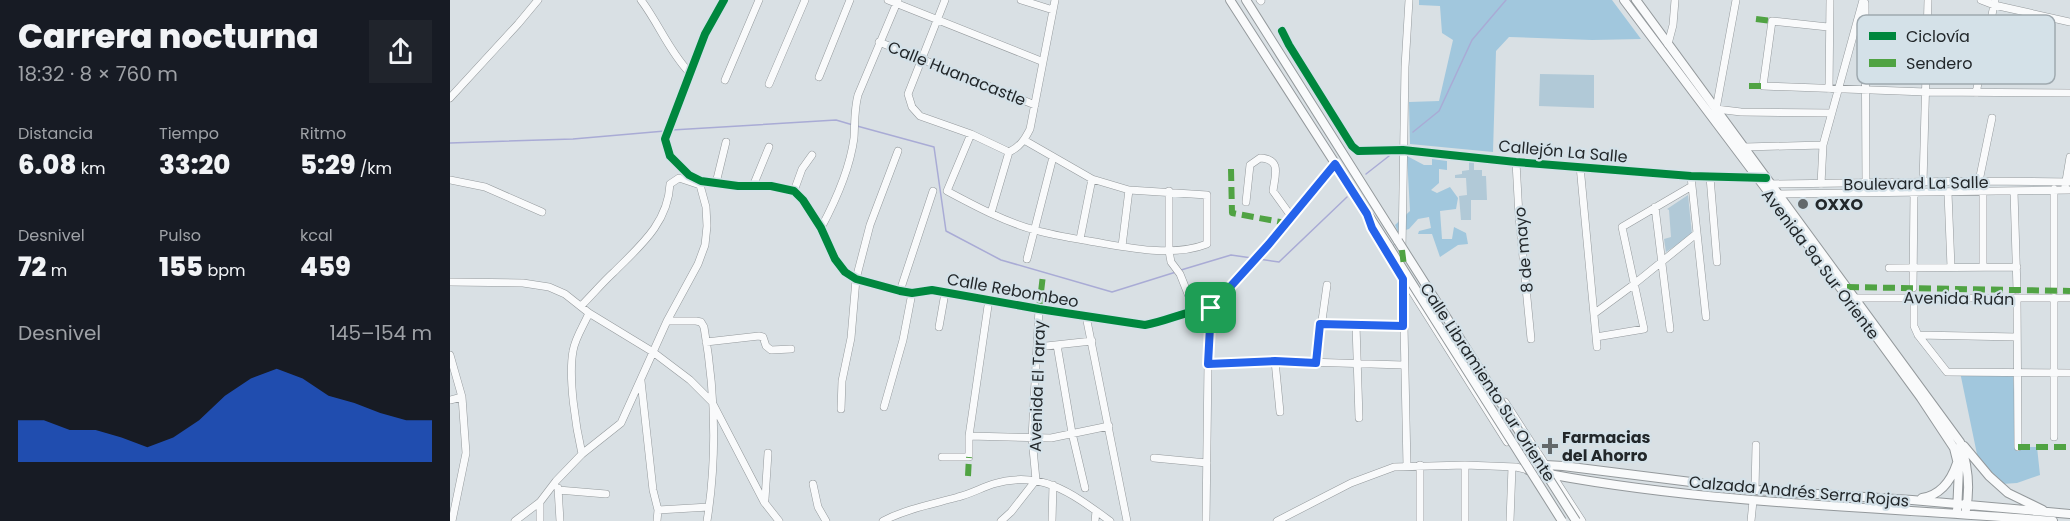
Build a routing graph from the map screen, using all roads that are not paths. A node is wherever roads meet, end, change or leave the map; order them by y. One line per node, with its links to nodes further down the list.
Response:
1 (538, 0): 53 (street)
2 (641, 0): 39 (street)
3 (724, 0): 39 (street)
4 (759, 0): 42 (street)
5 (805, 0): 43 (street)
6 (850, 0): 40 (street)
7 (888, 0): 22 (street)
8 (945, 0): 29 (street)
9 (1021, 0): 24 (street)
10 (1055, 0): 24 (street)
11 (1230, 0): 71 (main road, Calle Libramiento Sur Oriente)
12 (1246, 0): 107 (main road, Calle Libramiento Sur Oriente)
13 (1409, 0): 64 (street)
14 (1624, 0): 41 (main road, Avenida 9a Sur Oriente)
15 (1636, 0): 36 (main road, Avenida 9a Sur Oriente)
16 (1676, 0): 36 (street)
17 (1736, 0): 55 (street)
18 (1830, 0): 33 (street)
19 (1864, 0): 25 (street); 26 (street)
20 (1928, 0): 27 (street)
21 (1981, 0): 23 (street)
22 (897, 2): 29 (street); 35 (street)
23 (1994, 3): 28 (street)
24 (1053, 10): 38 (street)
25 (1860, 15)
26 (1864, 15)
27 (1928, 15)
28 (2042, 15)
29 (937, 18): 37 (street); 38 (street)
30 (2055, 18): 31 (street)
31 (2070, 22)
32 (1857, 25): 48 (street)
33 (1828, 27): 47 (street); 47 (street)
34 (1282, 31): 64 (street, Callejón La Salle)
35 (879, 42): 37 (street, Calle Huanacastle); 103 (street)
36 (1668, 44): 41 (main road, Avenida 9a Sur Oriente)
37 (920, 60): 54 (street, Calle Huanacastle); 58 (street)
38 (1041, 61): 54 (street)
39 (689, 72): 79 (street)
40 (819, 77)
41 (1689, 78): 55 (main road, Avenida 9a Sur Oriente); 77 (main road, Avenida 9a Sur Oriente)
42 (725, 80)
43 (769, 84)
44 (1867, 84): 49 (street)
45 (1926, 84): 50 (street)
46 (1978, 84): 51 (street)
47 (1829, 89): 48 (street)
48 (1839, 89): 49 (street); 56 (street)
49 (1867, 90): 50 (street); 81 (street)
50 (1926, 92): 51 (street); 82 (street)
51 (1976, 93): 52 (street)
52 (2070, 93)
53 (450, 98)
54 (1035, 105): 59 (street)
55 (1716, 109): 56 (street); 63 (main road, Avenida 9a Sur Oriente)
56 (1831, 113): 61 (street)
57 (1992, 118): 78 (street)
58 (971, 134): 65 (street); 100 (street)
59 (1024, 140): 65 (street); 68 (street)
60 (726, 142): 80 (street)
61 (1822, 145): 63 (street); 83 (street)
62 (769, 147): 84 (street)
63 (1745, 147): 77 (main road, Avenida 9a Sur Oriente)
64 (1398, 149): 70 (street, Callejón La Salle); 107 (street)
65 (1012, 150): 100 (street)
66 (898, 151): 120 (street)
67 (812, 155): 89 (street)
68 (1053, 157): 75 (street); 104 (street)
69 (2070, 157): 86 (street)
70 (1516, 162): 72 (street, Callejón La Salle); 153 (street, 8 de mayo)
71 (1335, 164): 101 (main road, Calle Libramiento Sur Oriente); 102 (street)
72 (1580, 166): 73 (street, Callejón La Salle); 141 (street)
73 (1691, 176): 74 (street, Callejón La Salle); 85 (street)
74 (1710, 177): 77 (street, Callejón La Salle); 113 (street)
75 (1092, 179): 88 (street); 106 (street)
76 (450, 180): 99 (street)
77 (1764, 181): 83 (street, Boulevard La Salle); 96 (main road, Avenida 9a Sur Oriente)
78 (1979, 181): 82 (street, Boulevard La Salle); 86 (street, Boulevard La Salle)
79 (701, 183): 80 (street); 136 (street); 144 (street)
80 (716, 183): 84 (street)
81 (1866, 183): 82 (street, Boulevard La Salle); 83 (street, Boulevard La Salle)
82 (1923, 183): 94 (street)
83 (1821, 184)
84 (753, 186): 89 (street)
85 (1692, 186): 98 (street); 105 (street)
86 (2068, 186): 87 (street, Boulevard La Salle)
87 (2054, 189): 92 (street, Boulevard La Salle); 130 (street)
88 (1129, 190): 91 (street); 108 (street)
89 (794, 191): 103 (street, Calle Rebombeo)
90 (933, 191): 127 (street)
91 (1169, 191): 110 (street); 110 (street)
92 (2014, 191): 93 (street, Boulevard La Salle); 118 (street)
93 (1983, 192): 95 (street, Boulevard La Salle); 117 (street)
94 (1914, 193): 95 (street, Boulevard La Salle); 96 (street, Boulevard La Salle); 115 (street)
95 (1948, 193): 116 (street)
96 (1774, 194): 132 (main road, Avenida 9a Sur Oriente)
97 (1246, 202): 102 (street)
98 (1655, 207): 112 (street); 124 (street)
99 (542, 212)
100 (991, 213): 104 (street)
101 (1367, 214): 121 (street); 240 (main road, Calle Libramiento Sur Oriente, bridge)
102 (1291, 216): 137 (street)
103 (821, 228): 120 (street, Calle Rebombeo)
104 (1035, 230): 106 (street); 111 (street)
105 (1696, 234): 112 (street); 143 (street)
106 (1080, 239): 108 (street)
107 (1400, 241): 109 (street); 194 (street); 241 (main road, Calle Libramiento Sur Oriente, bridge)
108 (1122, 246): 110 (street)
109 (1402, 250)
110 (1169, 251): 139 (street)
111 (1027, 259)
112 (1661, 262): 124 (street); 149 (street)
113 (1717, 262)
114 (1404, 266): 121 (street)
115 (1913, 267): 116 (street); 119 (street); 125 (street)
116 (1950, 267): 117 (street)
117 (1983, 267): 118 (street)
118 (2017, 267): 126 (street)
119 (1889, 268)
120 (856, 279): 127 (street, Calle Rebombeo); 175 (street)
121 (1403, 279): 147 (street); 196 (street)
122 (450, 282): 136 (street)
123 (1326, 285): 145 (street)
124 (1634, 285): 141 (street); 151 (street)
125 (1913, 288)
126 (2018, 290)
127 (900, 291): 128 (street, Calle Rebombeo)
128 (912, 293): 129 (street, Calle Rebombeo); 174 (street)
129 (945, 293): 134 (street, Calle Rebombeo); 148 (street)
130 (2054, 295): 133 (street, Avenida Ruán); 135 (street, Avenida Ruán); 168 (street)
131 (1914, 297): 132 (street, Avenida Ruán); 135 (street, Avenida Ruán); 150 (street)
132 (1852, 298): 183 (main road, Avenida 9a Sur Oriente); 188 (main road, Avenida 9a Sur Oriente)
133 (2070, 298)
134 (989, 299): 138 (street, Calle Rebombeo); 180 (street)
135 (2017, 299): 152 (street)
136 (581, 306): 140 (street)
137 (1211, 308): 139 (street, Calle Rebombeo); 164 (street)
138 (1040, 309): 142 (street, Calle Rebombeo); 157 (street, Avenida El Taray)
139 (1194, 309): 142 (street, Calle Rebombeo)
140 (589, 313): 160 (street); 187 (street)
141 (1595, 313): 151 (street)
142 (1086, 316): 154 (street)
143 (1706, 317)
144 (667, 321): 155 (street); 160 (street)
145 (1320, 324): 146 (street); 163 (street)
146 (1356, 325): 147 (street); 165 (street)
147 (1403, 326): 166 (street)
148 (939, 327)
149 (1670, 329)
150 (1918, 335): 152 (street); 167 (street)
151 (1596, 337): 158 (street)
152 (2017, 337): 167 (street)
153 (1531, 339)
154 (1092, 341): 156 (street); 178 (street)
155 (706, 342): 159 (street); 173 (street)
156 (1057, 345): 157 (street); 179 (street)
157 (1037, 347): 182 (street, Avenida El Taray)
158 (1597, 347)
159 (791, 350)
160 (653, 352): 170 (street); 173 (street)
161 (450, 356): 171 (street)
162 (1275, 361): 163 (street); 164 (street); 176 (street)
163 (1316, 363): 165 (street)
164 (1208, 364): 191 (street)
165 (1358, 364): 166 (street); 177 (street)
166 (1403, 365): 195 (street)
167 (2017, 372): 168 (street); 185 (street)
168 (2055, 373): 169 (street); 181 (street)
169 (2070, 373)
170 (641, 378): 187 (street); 214 (street)
171 (462, 397): 172 (street); 220 (street)
172 (450, 400)
173 (712, 402): 211 (street); 212 (street)
174 (884, 407)
175 (841, 409)
176 (1280, 412)
177 (1359, 418)
178 (1109, 426): 179 (street); 233 (street)
179 (1072, 433): 182 (street); 202 (street)
180 (969, 436): 182 (street); 189 (street)
181 (2054, 437)
182 (1032, 438): 198 (street, Avenida El Taray)
183 (1960, 442): 213 (main road, Avenida 9a Sur Oriente); 217 (main road)
184 (1756, 445): 205 (street)
185 (2018, 447)
186 (768, 453): 211 (street)
187 (582, 454): 199 (street)
188 (1958, 456): 208 (main road); 213 (main road, Avenida 9a Sur Oriente)
189 (942, 457)
190 (1154, 458): 191 (street)
191 (1207, 463): 234 (street)
192 (1420, 465): 193 (street); 195 (street); 237 (street)
193 (1465, 465): 196 (street); 238 (street)
194 (1546, 465): 196 (main road, Calzada Andrés Serra Rojas); 197 (street); 203 (main road, Calzada Andrés Serra Rojas)
195 (1407, 466): 216 (street)
196 (1522, 467): 197 (main road, Calzada Andrés Serra Rojas); 239 (street); 240 (street)
197 (1553, 476): 207 (main road, Calzada Andrés Serra Rojas); 242 (street)
198 (1036, 480): 201 (street); 228 (street); 229 (street)
199 (556, 481): 204 (street); 210 (street)
200 (813, 484): 227 (street)
201 (1053, 485): 215 (street); 230 (street)
202 (1085, 488)
203 (1728, 488): 205 (main road, Calzada Andrés Serra Rojas); 207 (main road)
204 (558, 490): 206 (street); 219 (street)
205 (1755, 490): 208 (main road, Calzada Andrés Serra Rojas)
206 (606, 494)
207 (1726, 498): 209 (main road, Calzada Andrés Serra Rojas)
208 (1912, 500): 213 (main road, Calzada Andrés Serra Rojas)
209 (1753, 501): 213 (main road, Calzada Andrés Serra Rojas); 243 (street)
210 (540, 502): 221 (street); 222 (street)
211 (764, 502): 226 (street)
212 (709, 507): 214 (street); 225 (street)
213 (1962, 509): 217 (main road, Calzada Andrés Serra Rojas); 244 (main road, Calzada Andrés Serra Rojas)
214 (658, 510): 224 (street)
215 (1096, 511): 231 (street); 232 (street)
216 (1294, 512): 235 (street); 236 (street)
217 (2046, 512): 218 (main road, Calzada Andrés Serra Rojas)
218 (2070, 514)
219 (560, 520): 223 (street)
220 (452, 521)
221 (515, 521)
222 (540, 521)
223 (570, 521)
224 (657, 521)
225 (707, 521)
226 (779, 521)
227 (826, 521)
228 (883, 521)
229 (1001, 521)
230 (1052, 521)
231 (1095, 521)
232 (1110, 521)
233 (1127, 521)
234 (1206, 521)
235 (1277, 521)
236 (1294, 521)
237 (1420, 521)
238 (1465, 521)
239 (1510, 521)
240 (1560, 521)
241 (1576, 521)
242 (1582, 521)
243 (1751, 521)
244 (2053, 521)

